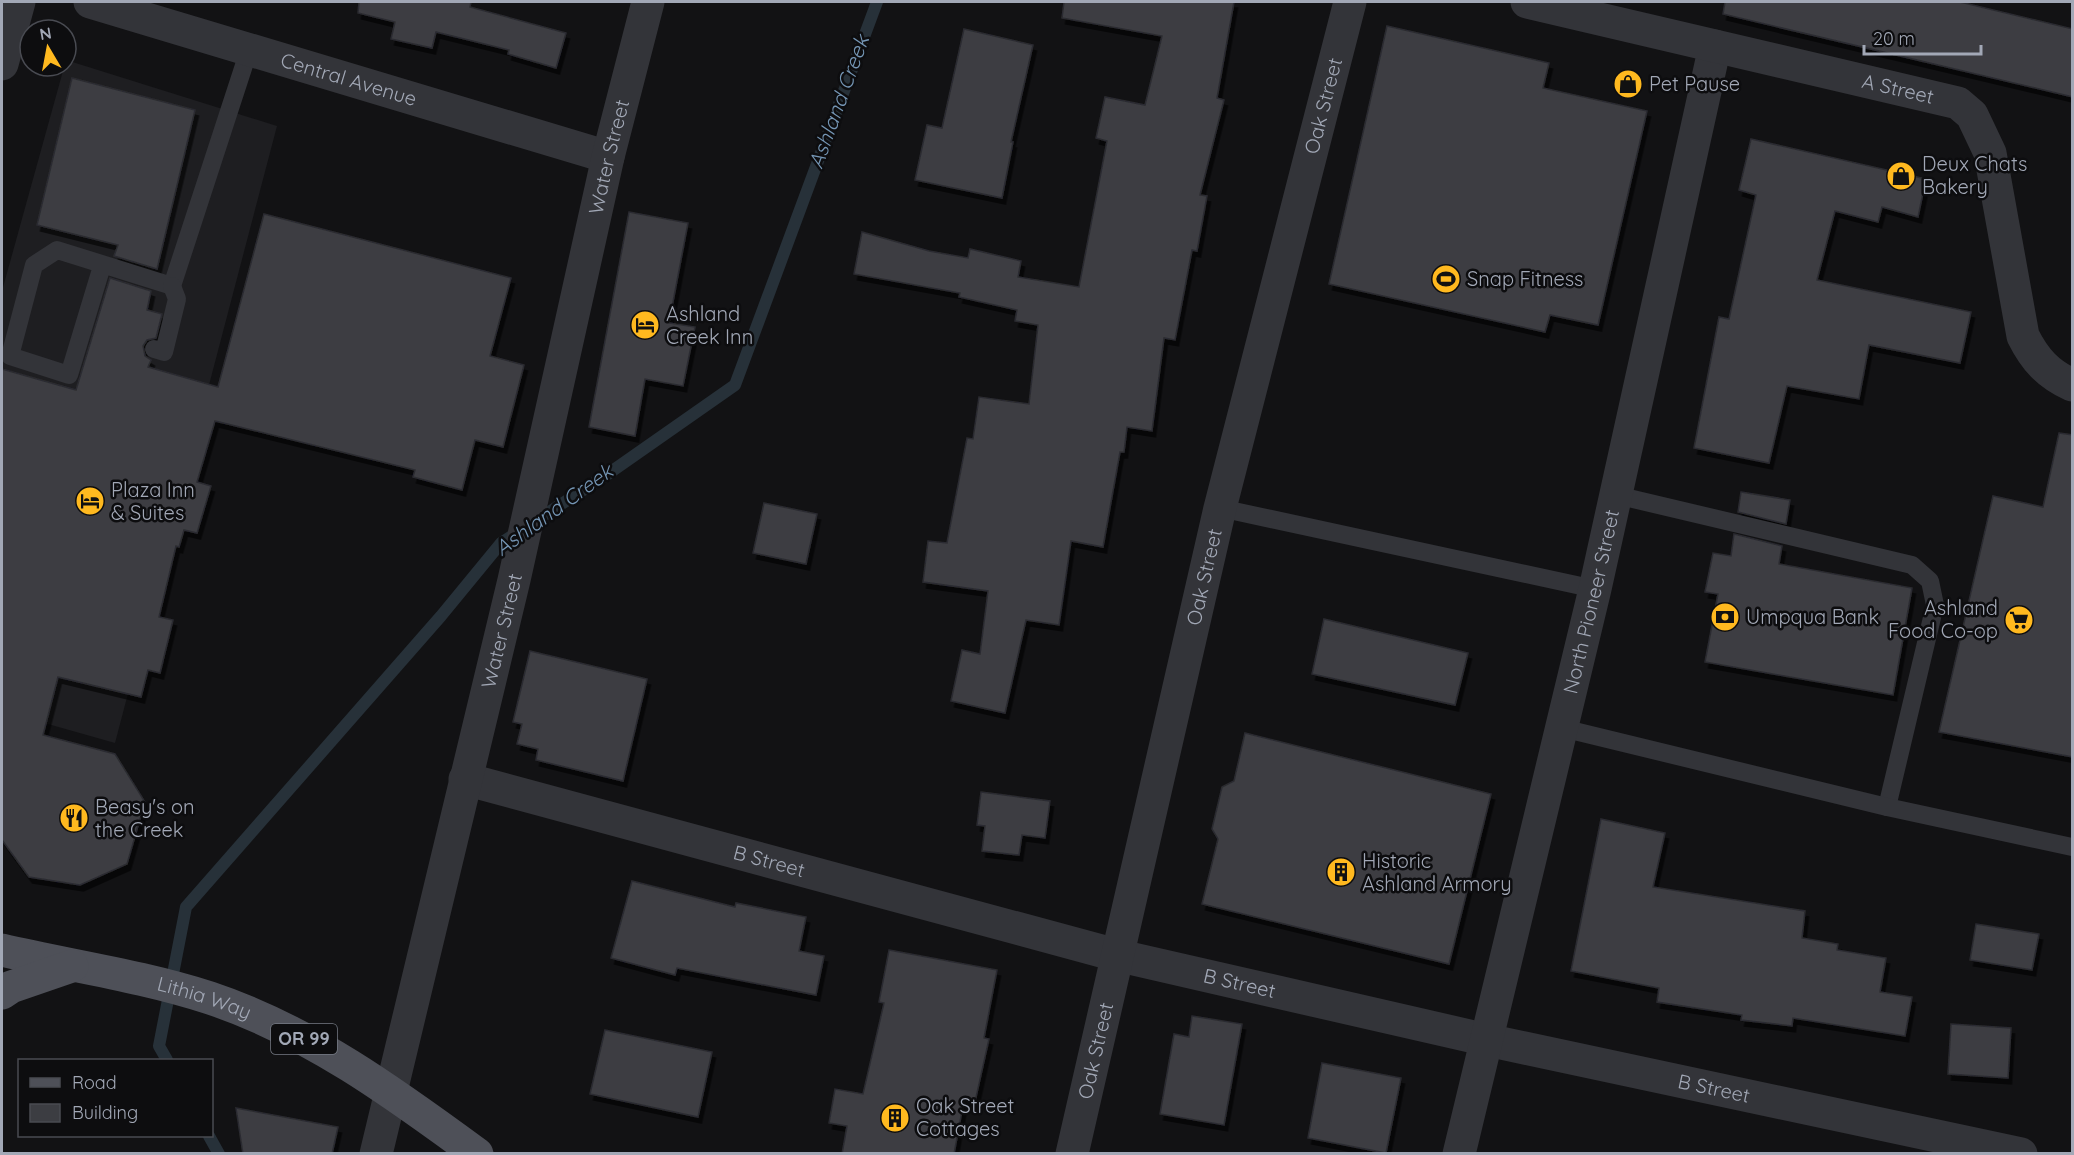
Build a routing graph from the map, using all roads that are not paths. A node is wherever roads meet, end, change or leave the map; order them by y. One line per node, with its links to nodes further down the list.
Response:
1 (19, 2): 8 (street)
2 (90, 2): 7 (street, Central Avenue)
3 (648, 2): 9 (street, Water Street)
4 (1350, 2): 15 (street, Oak Street)
5 (1527, 2): 6 (street, A Street)
6 (1715, 45): 13 (street, A Street); 14 (street, North Pioneer Street)
7 (249, 50): 9 (street, Central Avenue); 11 (lane)
8 (2, 64)
9 (608, 157): 18 (street, Water Street)
10 (102, 266): 10 (lane); 11 (lane)
11 (172, 286): 12 (lane)
12 (154, 349)
13 (2073, 384)
14 (1616, 495): 16 (street, North Pioneer Street); 19 (lane)
15 (1220, 508): 16 (lane); 22 (street, Oak Street)
16 (1595, 589): 17 (street, North Pioneer Street)
17 (1562, 728): 19 (lane); 25 (street, North Pioneer Street)
18 (465, 779): 22 (street, B Street); 26 (street, Water Street)
19 (1887, 807): 20 (lane)
20 (2073, 847)
21 (2, 950): 23 (main road, Lithia Way / OR 99)
22 (1116, 955): 25 (street, B Street); 28 (street, Oak Street)
23 (72, 966): 24 (main road); 27 (main road, Lithia Way / OR 99)
24 (2, 993)
25 (1487, 1040): 29 (street, North Pioneer Street); 30 (street, B Street)
26 (376, 1154)
27 (477, 1154)
28 (1072, 1154)
29 (1459, 1154)
30 (2021, 1154)

